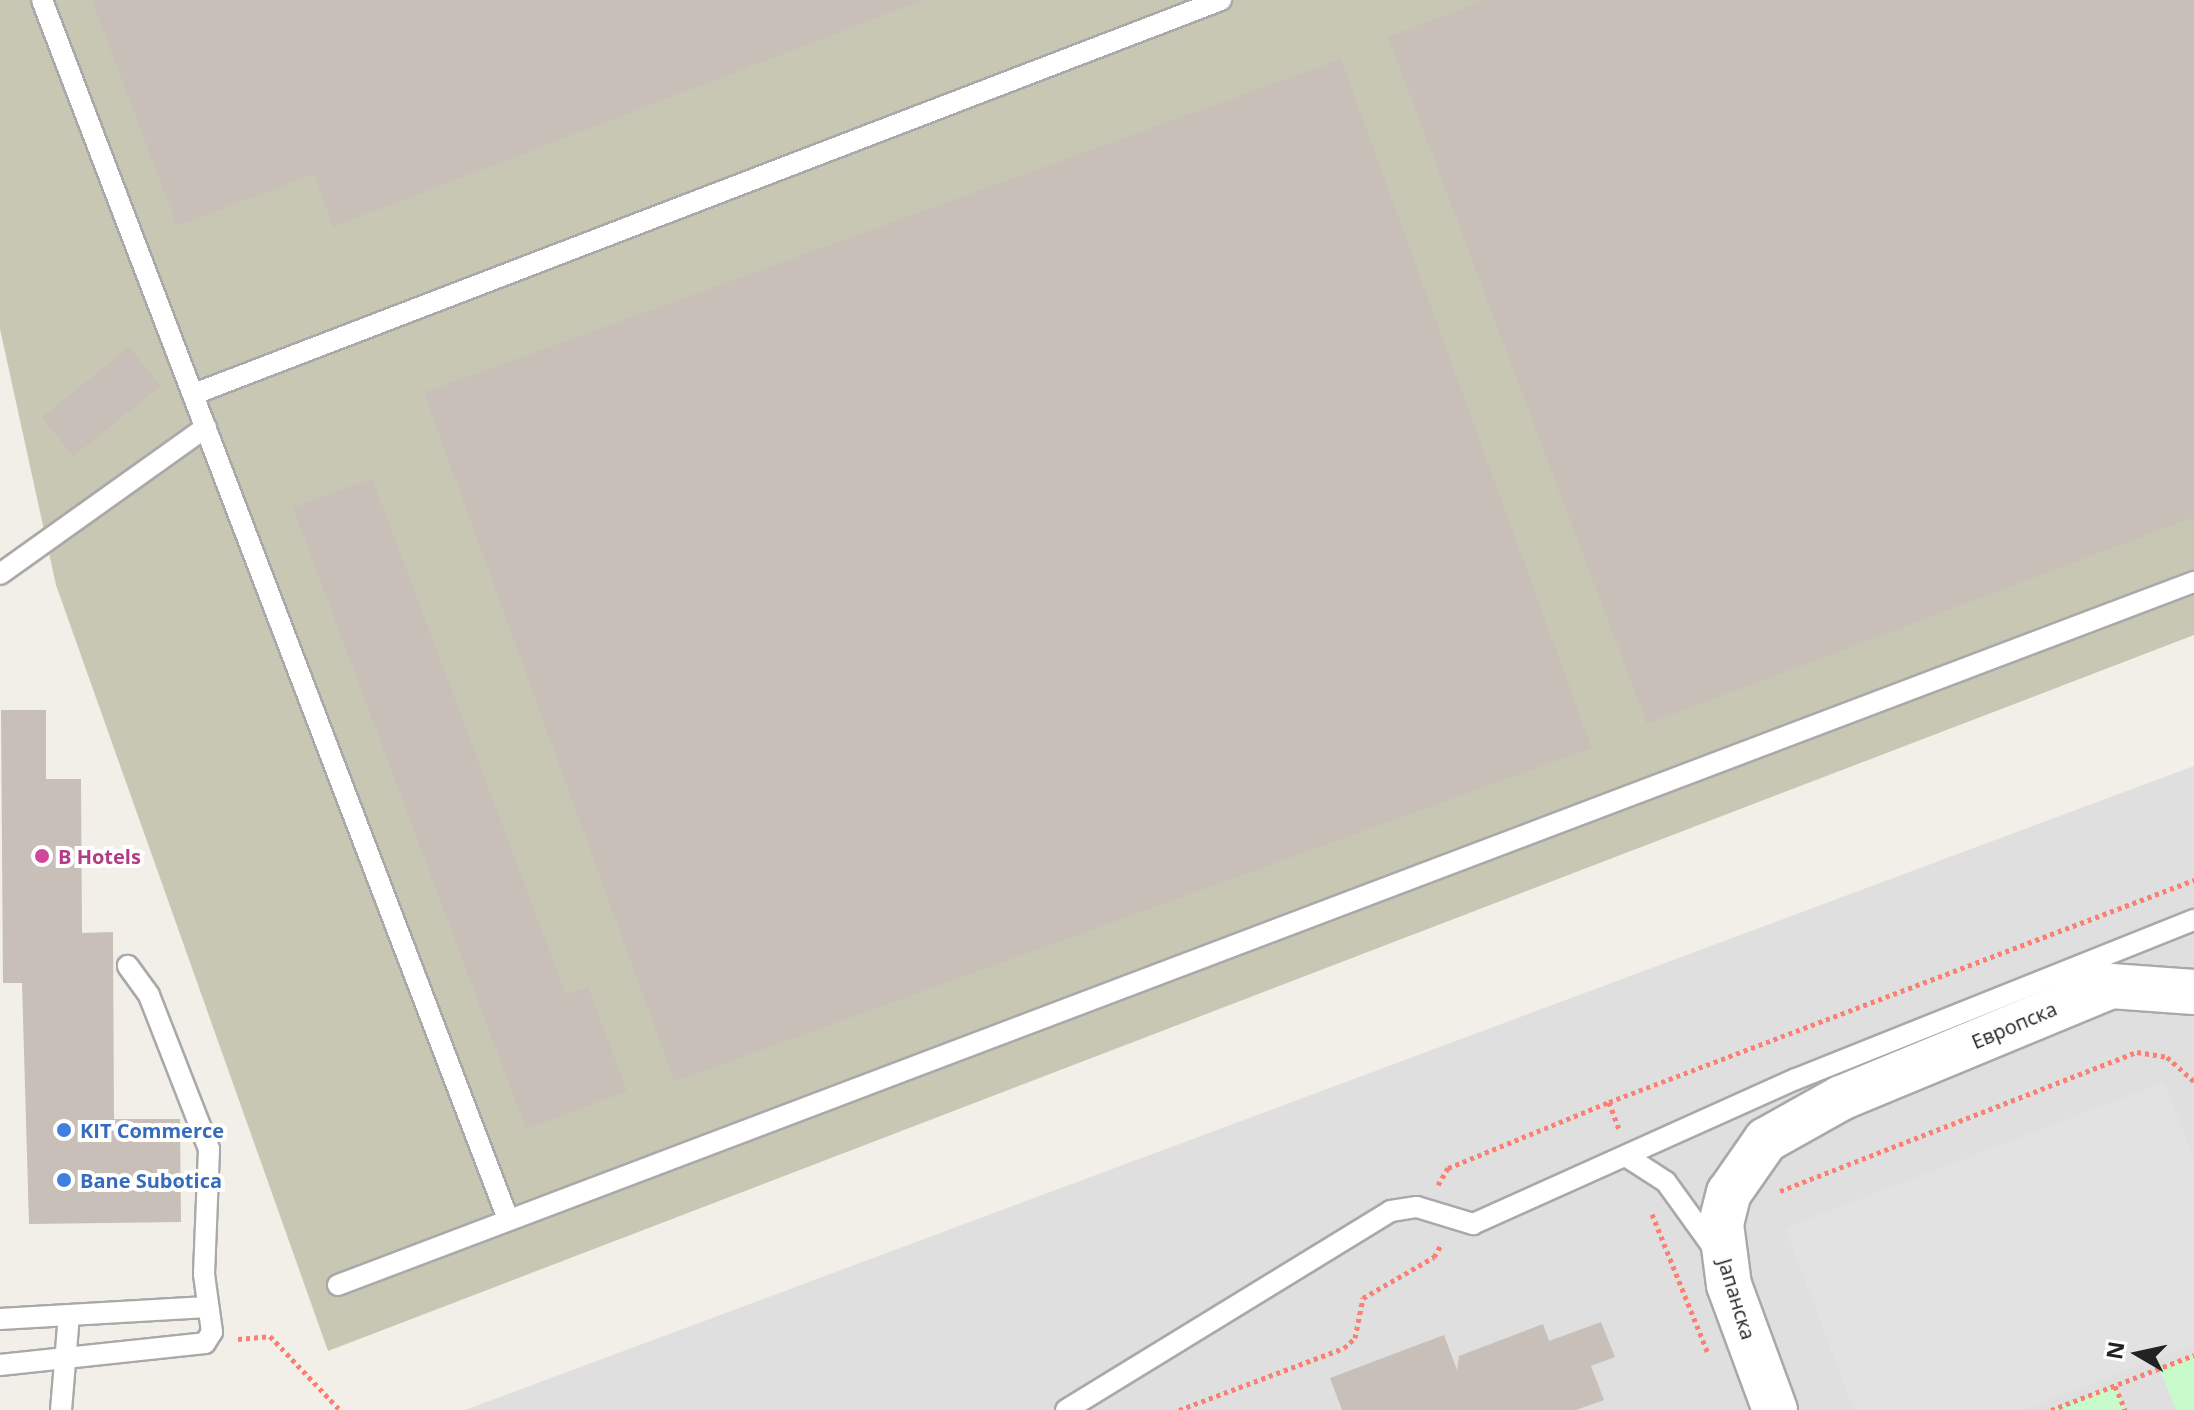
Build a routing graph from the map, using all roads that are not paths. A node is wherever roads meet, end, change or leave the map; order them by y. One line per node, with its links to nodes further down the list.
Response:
1 (42, 0): 3 (lane)
2 (1221, 0): 3 (lane)
3 (194, 394): 4 (lane)
4 (206, 427): 5 (lane); 13 (lane)
5 (0, 574)
6 (2194, 582): 13 (lane)
7 (2194, 920): 9 (lane)
8 (128, 966): 16 (lane)
9 (2109, 968): 10 (street, Европска); 11 (street, Европска)
10 (2194, 992)
11 (1814, 1097): 12 (lane); 14 (street, Јапанска)
12 (1629, 1158): 14 (lane); 23 (lane)
13 (508, 1219): 15 (lane)
14 (1722, 1261): 21 (street, Јапанска)
15 (338, 1285)
16 (207, 1307): 17 (lane); 19 (lane)
17 (69, 1315): 18 (lane); 19 (lane)
18 (0, 1319)
19 (71, 1360): 20 (lane); 22 (lane)
20 (0, 1365)
21 (1775, 1409)
22 (61, 1410)
23 (1066, 1410)

